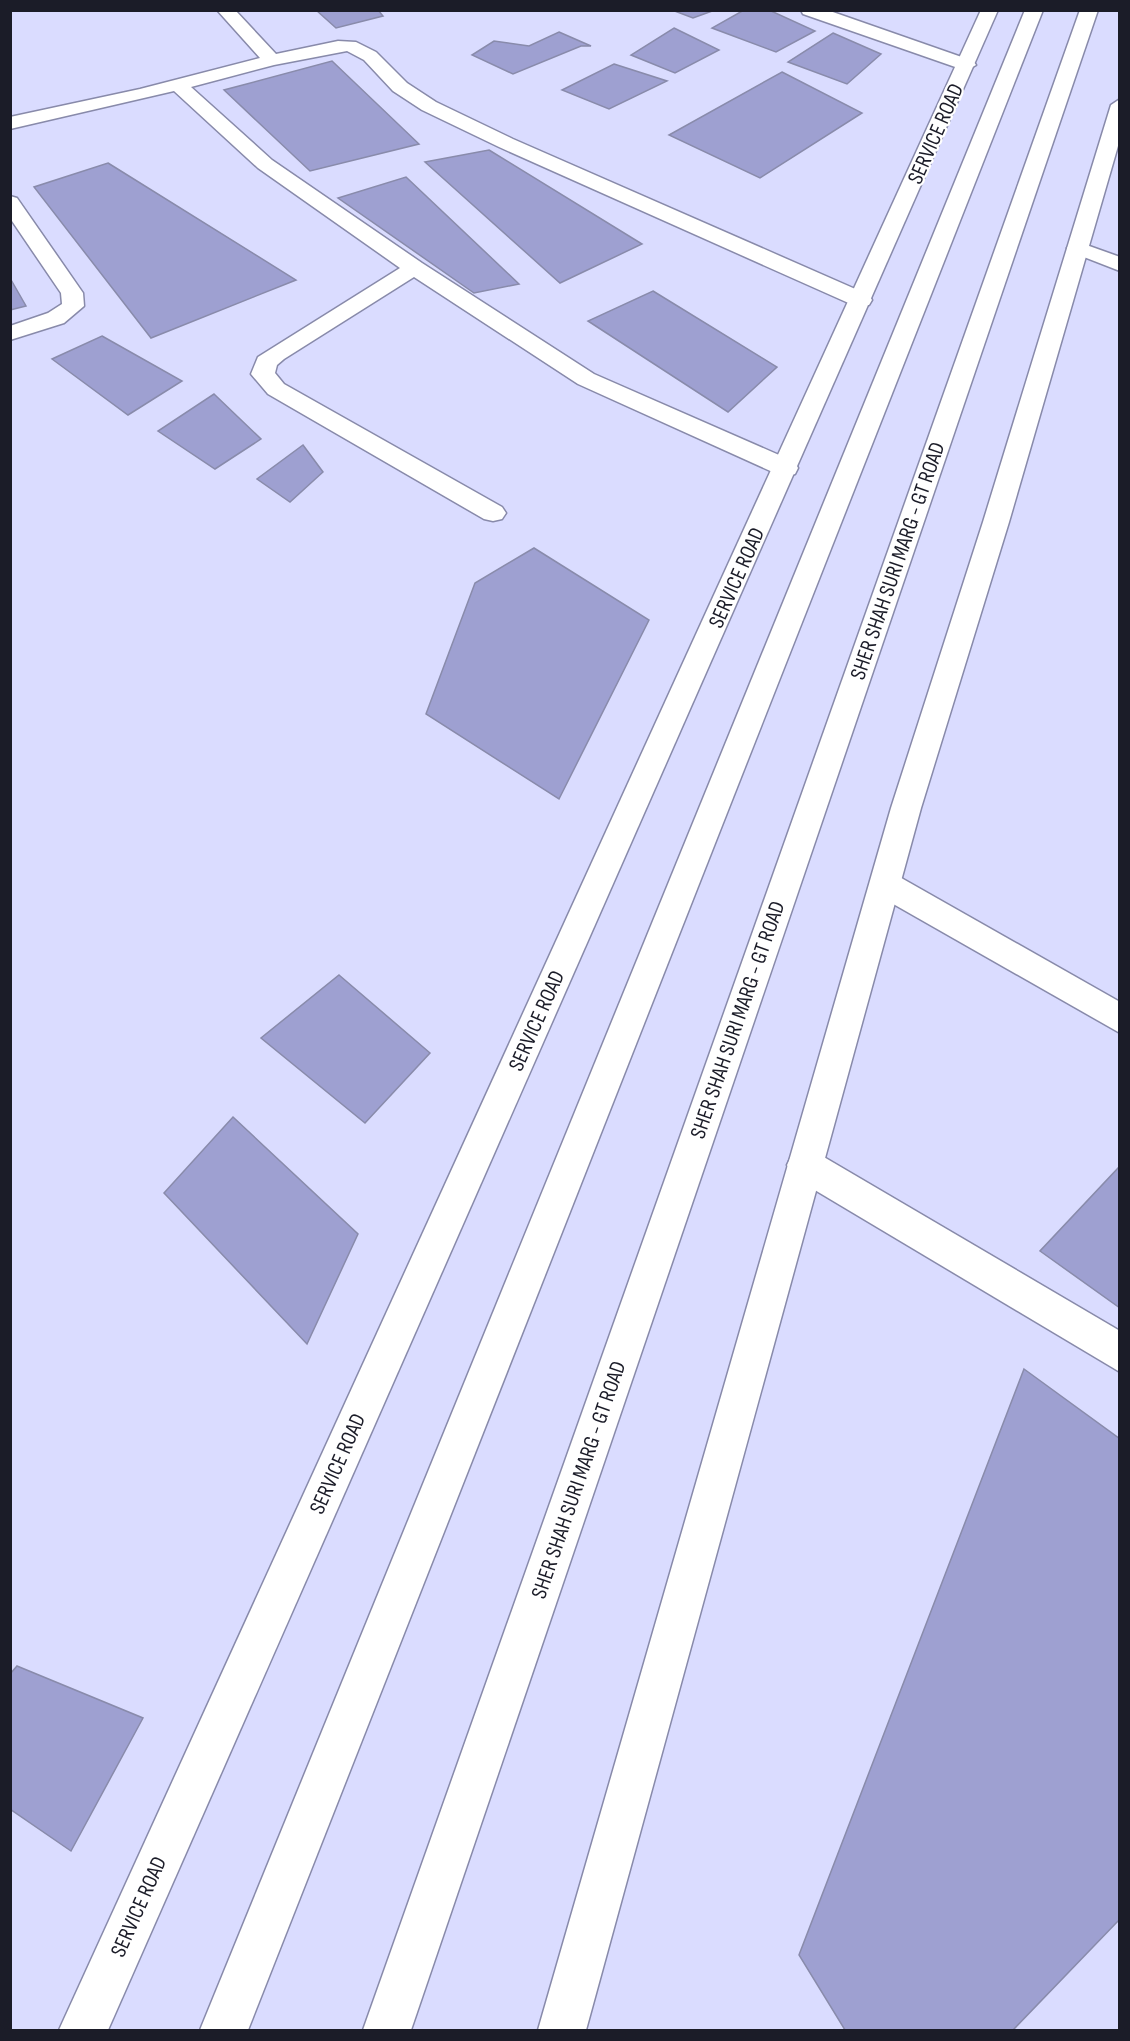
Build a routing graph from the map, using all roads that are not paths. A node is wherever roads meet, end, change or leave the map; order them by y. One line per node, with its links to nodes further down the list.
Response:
1 (225, 10): 6 (main road)
2 (809, 10): 7 (main road)
3 (990, 10): 7 (main road, SERVICE ROAD)
4 (1034, 10): 23 (main road)
5 (1089, 10): 25 (main road, SHER SHAH SURI MARG - GT ROAD)
6 (272, 60): 8 (main road); 15 (main road)
7 (967, 65): 15 (main road, SERVICE ROAD)
8 (178, 85): 10 (main road); 14 (main road)
9 (1119, 105): 12 (main road)
10 (10, 123)
11 (10, 202): 16 (main road)
12 (1078, 248): 13 (main road); 19 (main road)
13 (1119, 265)
14 (414, 268): 17 (main road); 18 (main road)
15 (861, 300): 17 (main road, SERVICE ROAD)
16 (10, 333)
17 (786, 468): 24 (main road, SERVICE ROAD)
18 (493, 513)
19 (885, 884): 20 (main road); 21 (main road)
20 (1119, 1019)
21 (805, 1165): 22 (main road); 26 (main road)
22 (1119, 1353)
23 (233, 2010)
24 (83, 2031)
25 (387, 2031)
26 (562, 2031)

